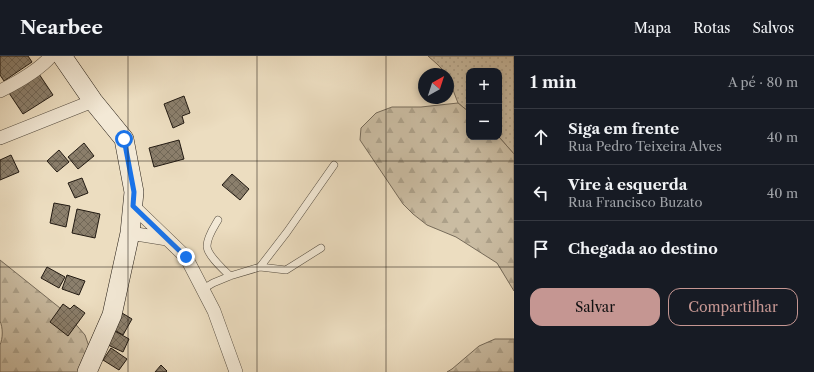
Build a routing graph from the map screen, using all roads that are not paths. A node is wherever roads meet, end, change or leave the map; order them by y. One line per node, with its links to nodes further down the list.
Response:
1 (51, 56): 3 (street)
2 (62, 56): 4 (street)
3 (0, 91)
4 (93, 101): 5 (street); 7 (street)
5 (0, 138)
6 (334, 165): 12 (lane)
7 (133, 206): 9 (street); 10 (street)
8 (218, 220): 13 (lane)
9 (130, 233): 10 (street); 15 (street)
10 (167, 239): 14 (street)
11 (321, 248): 12 (lane)
12 (260, 267): 13 (lane)
13 (230, 276): 14 (lane)
14 (203, 289): 16 (street)
15 (86, 372)
16 (236, 372)

